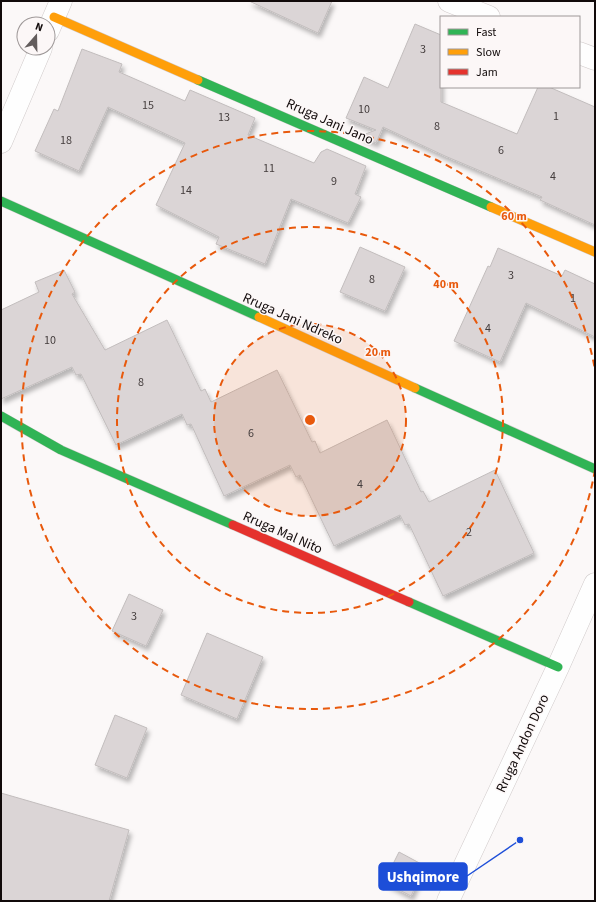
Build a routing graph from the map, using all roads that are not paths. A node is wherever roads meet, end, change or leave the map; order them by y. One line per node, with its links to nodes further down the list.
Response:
1 (449, 1): 2 (street)
2 (486, 16)
3 (56, 17): 9 (street, Rruga Jani Jano)
4 (580, 53): 6 (street)
5 (38, 56): 7 (street)
6 (595, 59)
7 (1, 142)
8 (1, 201): 11 (street, Rruga Jani Ndreko)
9 (595, 252)
10 (1, 416): 13 (street, Rruga Mal Nito)
11 (595, 469)
12 (595, 584): 13 (street, Rruga Andon Doro)
13 (558, 667): 14 (street, Rruga Andon Doro)
14 (448, 901)

